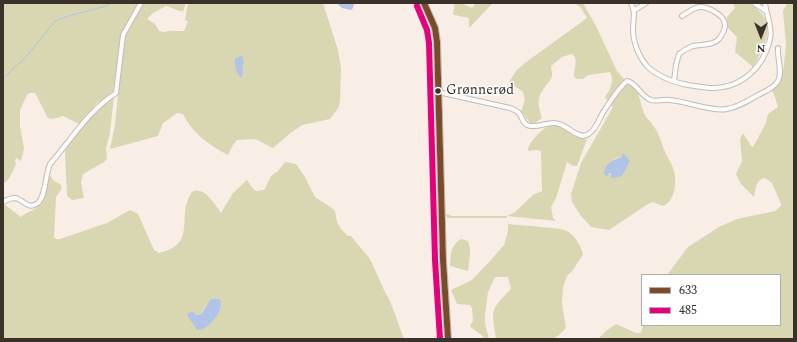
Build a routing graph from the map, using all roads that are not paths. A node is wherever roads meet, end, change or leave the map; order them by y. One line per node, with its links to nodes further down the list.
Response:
1 (141, 3): 15 (street)
2 (424, 3): 14 (main road)
3 (631, 3): 9 (street)
4 (646, 3): 9 (street)
5 (692, 3): 8 (street)
6 (754, 3): 10 (street)
7 (766, 3): 10 (street)
8 (695, 8): 11 (street); 13 (street)
9 (635, 10): 13 (street)
10 (766, 11): 13 (street)
11 (682, 16)
12 (778, 48): 14 (street)
13 (674, 82)
14 (438, 92): 16 (main road)
15 (3, 202)
16 (448, 339)

